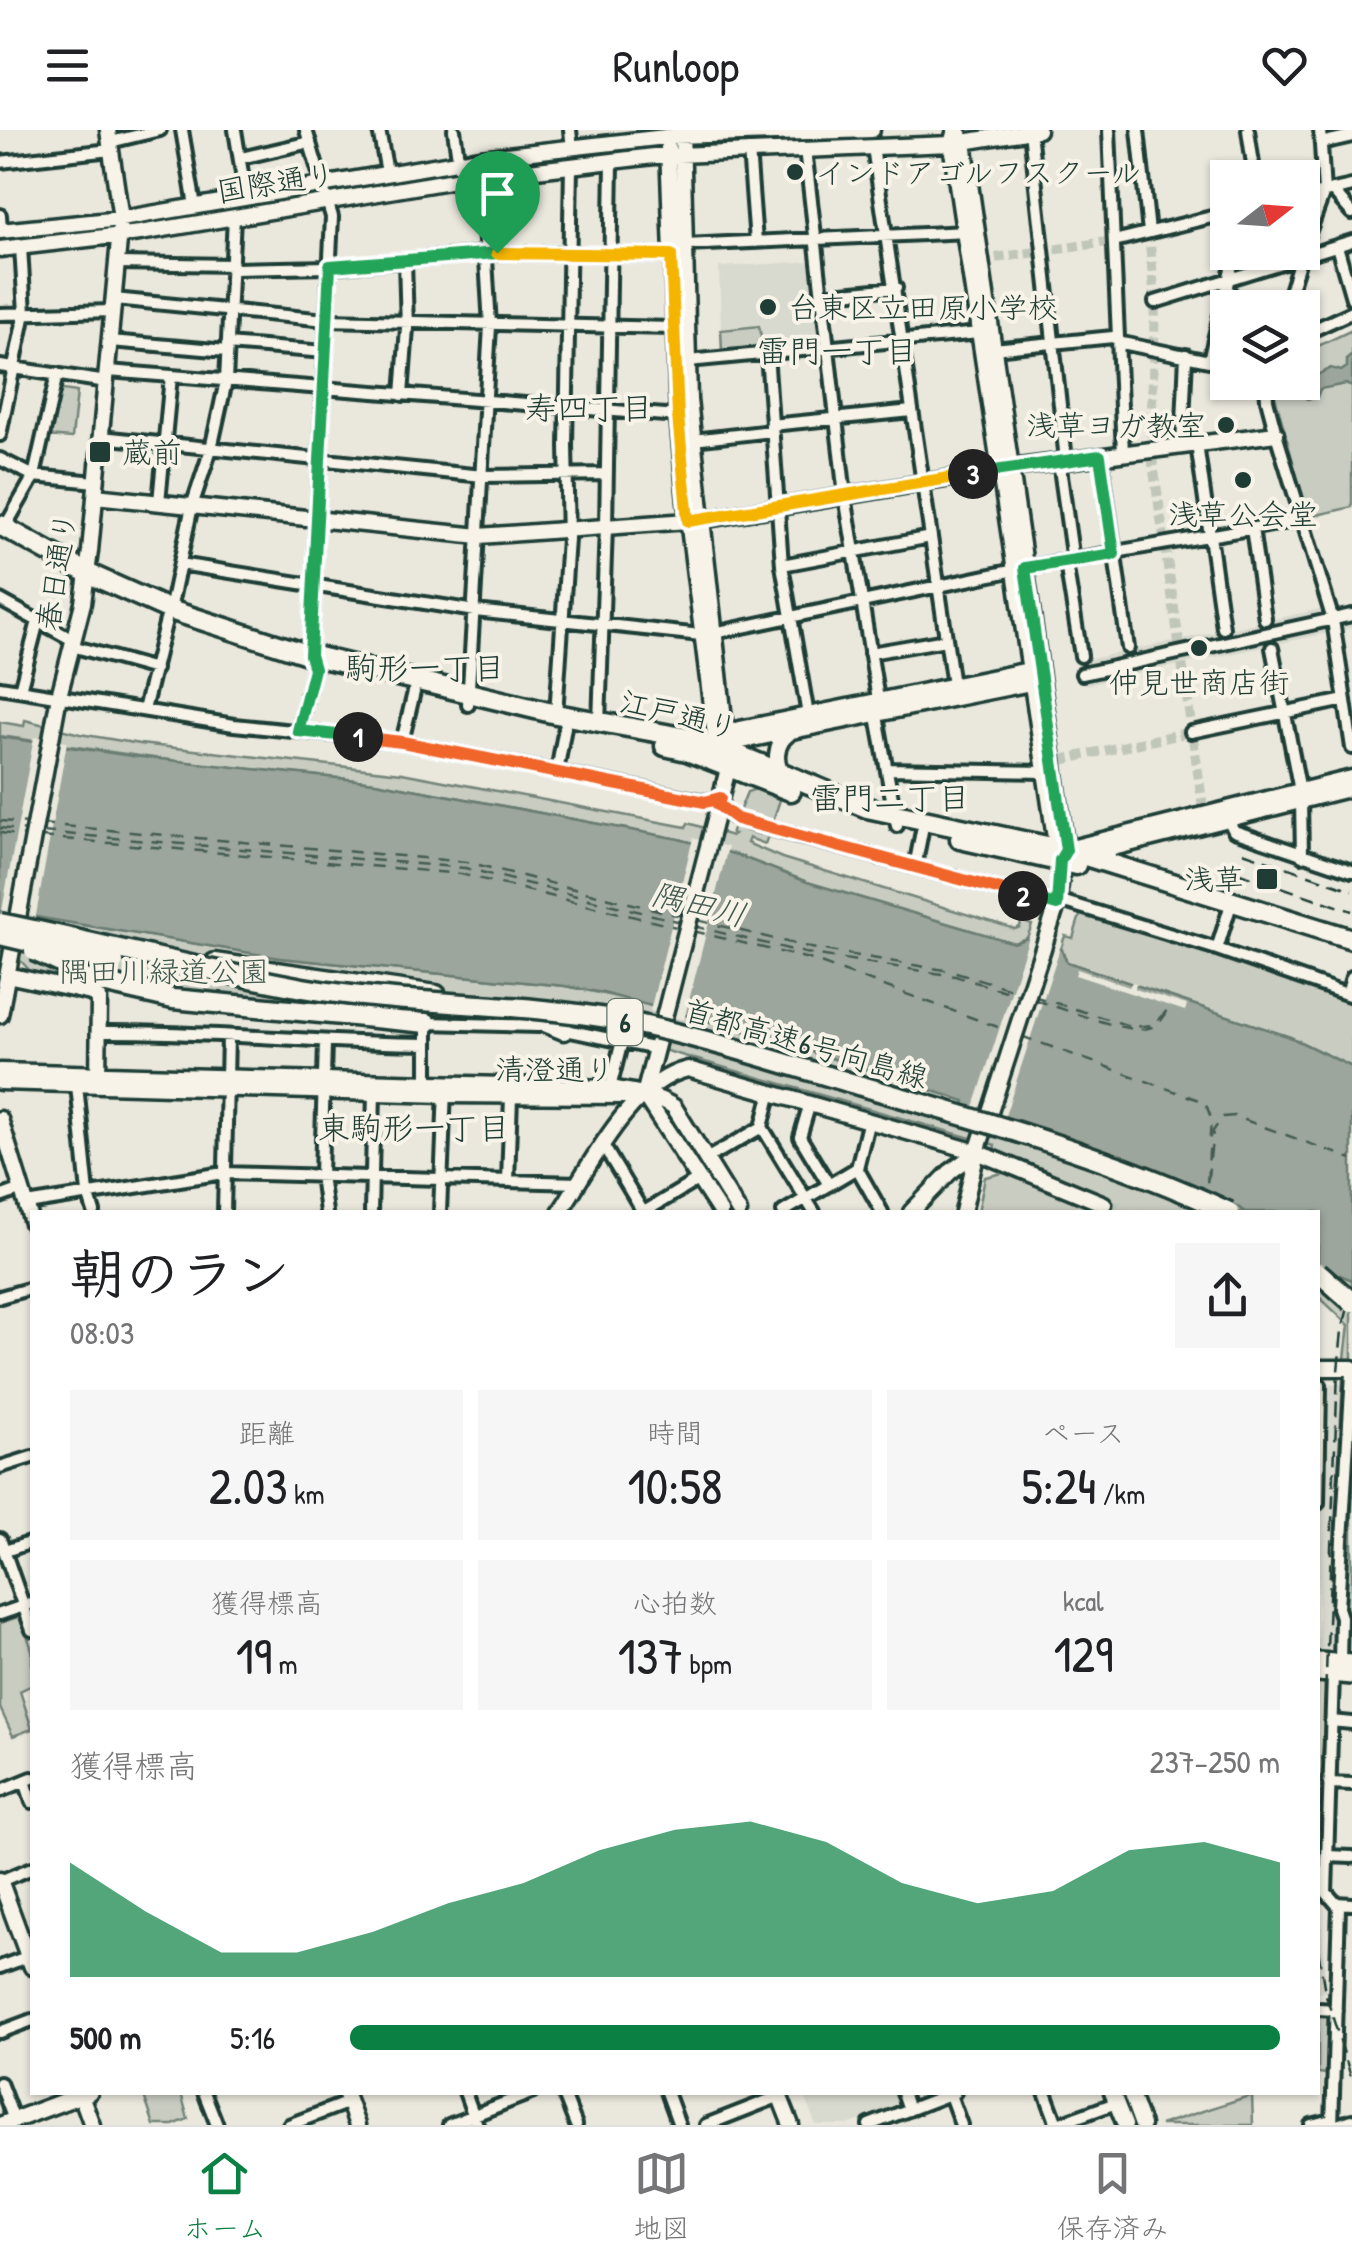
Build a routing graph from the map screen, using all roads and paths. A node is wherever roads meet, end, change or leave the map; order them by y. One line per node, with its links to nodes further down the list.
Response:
1 (160, 130): 19 (street)
2 (182, 130): 43 (street)
3 (235, 130): 27 (street)
4 (306, 130): 20 (street)
5 (380, 130): 34 (street)
6 (454, 130): 29 (street)
7 (570, 130): 23 (street)
8 (804, 130): 9 (main road, 国際通り); 16 (main road, 国際通り)
9 (872, 130)
10 (1038, 130): 15 (main road, 国際通り)
11 (1109, 130): 55 (street)
12 (1138, 130): 51 (street)
13 (1248, 130): 30 (street)
14 (1320, 130): 21 (street)
15 (1030, 131): 17 (main road, 国際通り); 95 (street)
16 (675, 133): 23 (main road, 国際通り); 26 (main road)
17 (957, 136): 22 (main road, 国際通り); 50 (main road)
18 (1352, 136): 21 (street)
19 (110, 140): 31 (street); 48 (main road, 春日通り)
20 (310, 142): 27 (street); 37 (street)
21 (1321, 143): 39 (street)
22 (872, 147): 24 (main road, 国際通り); 53 (street)
23 (572, 148): 28 (main road, 国際通り)
24 (805, 148): 25 (main road, 国際通り); 54 (street)
25 (749, 150): 26 (main road, 国際通り); 57 (street)
26 (676, 154): 32 (main road, 国際通り); 58 (main road); 66 (main road)
27 (240, 158): 41 (street)
28 (480, 158): 29 (main road, 国際通り); 35 (street)
29 (458, 160): 34 (main road, 国際通り); 36 (street)
30 (1252, 160)
31 (0, 162)
32 (612, 162): 33 (main road, 国際通り); 65 (street)
33 (571, 166): 35 (main road, 国際通り); 64 (street)
34 (386, 172): 37 (main road, 国際通り)
35 (483, 176): 36 (main road, 国際通り); 63 (street)
36 (461, 179): 42 (main road, 国際通り)
37 (323, 184): 41 (main road, 国際通り); 42 (street)
38 (1352, 186): 39 (street)
39 (1328, 191): 40 (street); 44 (street); 45 (street)
40 (1320, 193)
41 (242, 199): 43 (main road, 国際通り); 46 (street)
42 (329, 202): 46 (main road, 国際通り); 70 (street)
43 (195, 206): 48 (main road, 国際通り)
44 (1320, 210)
45 (1352, 213)
46 (238, 216): 52 (main road, 国際通り); 69 (street)
47 (1210, 217): 51 (street)
48 (121, 219): 49 (main road, 国際通り); 52 (main road, 春日通り)
49 (0, 226)
50 (971, 232): 53 (street); 91 (main road); 98 (main road)
51 (1149, 232): 55 (street)
52 (120, 236): 60 (main road, 国際通り); 68 (main road, 春日通り)
53 (888, 236): 54 (street); 74 (street)
54 (815, 240): 57 (street); 76 (street)
55 (1114, 240): 92 (street)
56 (1352, 241): 59 (street)
57 (756, 242): 58 (street)
58 (685, 245): 103 (main road)
59 (1337, 246): 62 (street); 77 (street)
60 (21, 247): 61 (main road, 国際通り); 82 (street)
61 (0, 249)
62 (1320, 250)
63 (487, 253): 64 (street); 67 (street); 86 (street)
64 (569, 253): 65 (street); 87 (street)
65 (610, 254): 66 (street); 89 (street)
66 (671, 255): 90 (main road)
67 (406, 260): 70 (street); 85 (street)
68 (118, 263): 69 (street); 79 (main road, 春日通り)
69 (232, 265): 70 (street); 80 (street)
70 (330, 266): 84 (street)
71 (1231, 270): 73 (street)
72 (1263, 270): 73 (street)
73 (1228, 284): 75 (street); 78 (street); 102 (street)
74 (896, 288): 76 (street); 94 (street)
75 (1231, 290)
76 (821, 295): 97 (street)
77 (1352, 298)
78 (1155, 302)
79 (114, 305): 80 (street); 82 (street); 93 (main road, 春日通り)
80 (229, 310): 84 (street); 96 (street)
81 (1352, 312): 88 (street)
82 (25, 313): 83 (street); 105 (street)
83 (0, 314)
84 (326, 320): 85 (street); 99 (street)
85 (407, 322): 86 (street); 111 (street)
86 (490, 326): 87 (street); 113 (street)
87 (569, 326): 89 (street); 114 (street)
88 (1320, 327)
89 (609, 328): 90 (street); 116 (street)
90 (674, 328): 117 (main road)
91 (979, 333): 94 (street); 132 (main road)
92 (1118, 340): 95 (street); 101 (street); 127 (street)
93 (110, 341): 96 (street); 108 (main road, 春日通り)
94 (902, 342): 97 (street); 115 (street)
95 (1053, 342): 98 (street); 131 (street)
96 (227, 348): 99 (street); 109 (street)
97 (828, 349): 100 (street); 118 (street)
98 (994, 349): 132 (main road)
99 (325, 352): 110 (street)
100 (767, 353): 103 (street); 119 (street)
101 (1186, 355): 102 (street); 125 (street)
102 (1209, 361)
103 (688, 362): 123 (main road)
104 (0, 366): 105 (street)
105 (13, 368): 106 (street); 120 (street)
106 (57, 374): 108 (street); 135 (street)
107 (172, 376): 108 (street); 109 (street); 124 (street)
108 (107, 377): 122 (main road, 春日通り)
109 (226, 381): 110 (street); 126 (street)
110 (323, 389): 111 (street); 129 (street)
111 (402, 395): 113 (street)
112 (1267, 400): 121 (street)
113 (488, 402): 114 (street); 136 (street)
114 (567, 408): 116 (street); 133 (street)
115 (912, 410): 118 (street); 137 (street)
116 (606, 412): 117 (street); 134 (street)
117 (678, 416): 144 (main road)
118 (837, 420): 119 (street); 139 (street)
119 (772, 428): 123 (street); 142 (street)
120 (0, 434)
121 (1276, 434): 125 (main road); 145 (street)
122 (101, 437): 124 (street); 138 (main road, 春日通り)
123 (693, 440): 144 (main road)
124 (164, 443): 126 (street); 140 (street)
125 (1190, 445): 127 (main road); 151 (street)
126 (211, 449): 129 (street); 141 (street)
127 (1123, 454): 128 (main road)
128 (1100, 456): 131 (main road); 154 (street)
129 (319, 458): 136 (street); 143 (street)
130 (0, 459): 135 (street)
131 (1062, 461): 132 (main road); 155 (street)
132 (1005, 469): 137 (main road); 158 (main road)
133 (566, 474): 134 (street); 136 (street); 149 (street)
134 (606, 474): 146 (street)
135 (34, 476): 138 (street); 148 (street)
136 (482, 476): 150 (street)
137 (922, 482): 139 (main road); 152 (street)
138 (96, 489): 140 (main road); 159 (main road, 春日通り)
139 (845, 496): 142 (main road); 153 (street)
140 (158, 502): 141 (main road)
141 (192, 506): 143 (main road); 156 (street)
142 (777, 507): 144 (main road); 157 (street)
143 (316, 518): 150 (main road); 160 (street)
144 (695, 520): 146 (main road); 174 (main road)
145 (1301, 520): 147 (street); 169 (street)
146 (606, 527): 149 (main road); 172 (street)
147 (1252, 528): 151 (street); 168 (street)
148 (2, 530): 159 (highway, 江戸通り)
149 (567, 530): 150 (main road); 171 (street)
150 (479, 536): 164 (street)
151 (1208, 536): 154 (street); 173 (street)
152 (931, 537): 153 (street); 161 (street)
153 (854, 551): 157 (street); 163 (street)
154 (1114, 554): 155 (street); 177 (street)
155 (1070, 562): 158 (street); 180 (street)
156 (180, 564): 160 (street); 165 (street)
157 (782, 565): 166 (street)
158 (1020, 570): 161 (street); 184 (main road)
159 (86, 578): 165 (highway, 江戸通り); 176 (main road, 春日通り)
160 (313, 587): 164 (street); 181 (street)
161 (938, 588): 163 (street); 175 (street)
162 (0, 600): 170 (street)
163 (862, 602): 166 (street); 179 (street)
164 (474, 611): 171 (street); 191 (street)
165 (168, 615): 181 (highway, 江戸通り); 182 (street)
166 (791, 616): 174 (street); 195 (street)
167 (1352, 616): 169 (street)
168 (1265, 619)
169 (1332, 620): 183 (street); 190 (street)
170 (38, 621): 176 (street); 187 (street)
171 (562, 621): 172 (street); 196 (street)
172 (602, 626): 174 (street); 197 (street)
173 (1223, 628)
174 (708, 634): 204 (main road)
175 (946, 640): 179 (street); 186 (street)
176 (72, 643): 182 (street); 189 (main road, 春日通り)
177 (1128, 648)
178 (1272, 648): 194 (street)
179 (870, 653): 192 (street)
180 (1081, 656)
181 (312, 662): 188 (highway, 江戸通り); 191 (highway, 江戸通り); 199 (street)
182 (155, 669): 193 (street)
183 (1082, 674)
184 (1034, 677): 186 (main road); 192 (main road); 207 (main road); 215 (main road)
185 (0, 686): 187 (street)
186 (953, 686): 192 (main road)
187 (20, 690): 189 (street)
188 (414, 692): 191 (highway, 江戸通り); 201 (street)
189 (59, 696): 193 (street); 223 (main road, 春日通り, bridge)
190 (1347, 698): 194 (street); 203 (street)
191 (470, 700): 196 (highway, 江戸通り)
192 (877, 708): 195 (main road); 198 (main road); 205 (street)
193 (144, 710): 199 (street)
194 (1286, 712): 200 (street); 211 (street)
195 (808, 715): 198 (main road)
196 (561, 721): 197 (highway, 江戸通り); 202 (highway, 江戸通り); 206 (street)
197 (599, 723): 202 (highway, 江戸通り)
198 (780, 730): 204 (main road); 208 (main road)
199 (298, 731): 201 (street)
200 (1191, 732)
201 (402, 742): 206 (street)
202 (683, 744): 204 (highway)
203 (1352, 748)
204 (722, 762): 206 (street); 208 (highway, 江戸通り); 212 (highway, 江戸通り); 218 (street); 239 (main road)
205 (887, 769): 207 (street); 212 (street)
206 (556, 772)
207 (1044, 772): 215 (main road)
208 (785, 777): 212 (highway, 江戸通り)
209 (1352, 778): 211 (main road)
210 (1352, 788): 211 (main road)
211 (1301, 796): 213 (main road); 215 (main road); 217 (street)
212 (896, 820): 214 (highway, 江戸通り); 215 (highway, 江戸通り)
213 (1229, 821): 216 (main road); 217 (street)
214 (922, 831): 215 (highway, 江戸通り); 218 (street)
215 (1061, 852): 216 (highway, 江戸通り); 220 (main road); 221 (highway, 江戸通り)
216 (1086, 855): 221 (highway, 江戸通り)
217 (1302, 856): 219 (street)
218 (915, 867): 220 (street)
219 (1352, 871)
220 (1058, 903): 226 (street); 258 (main road)
221 (1230, 906): 224 (highway, 江戸通り); 226 (street); 227 (highway, 江戸通り)
222 (0, 923): 225 (highway, 首都高速6号向島線 / 6, bridge)
223 (4, 940): 228 (main road, 春日通り); 232 (highway, bridge); 289 (highway, 首都高速6号向島線 / 6, bridge)
224 (1352, 940)
225 (105, 947): 233 (highway, bridge); 290 (highway, 首都高速6号向島線 / 6, bridge)
226 (1217, 948): 230 (street)
227 (1352, 949)
228 (6, 965): 231 (main road, 春日通り); 234 (main road)
229 (1352, 977): 230 (street)
230 (1349, 995)
231 (0, 1015)
232 (427, 1022): 233 (street); 238 (street)
233 (564, 1030): 236 (street)
234 (100, 1032): 235 (street); 241 (main road)
235 (228, 1036): 237 (street); 243 (street)
236 (622, 1041): 239 (street); 246 (street)
237 (325, 1043): 238 (street); 245 (street)
238 (427, 1044): 247 (street)
239 (658, 1046): 251 (main road)
240 (0, 1072): 241 (main road, 清澄通り)
241 (98, 1080): 243 (main road, 清澄通り); 244 (main road, 清澄通り)
242 (0, 1082): 244 (main road, 清澄通り)
243 (226, 1083): 245 (main road, 清澄通り); 261 (street)
244 (77, 1085): 269 (street)
245 (324, 1086): 247 (main road, 清澄通り); 250 (main road, 清澄通り); 262 (street)
246 (610, 1088): 248 (main road, 清澄通り); 251 (main road, 清澄通り)
247 (427, 1089): 248 (main road, 清澄通り); 250 (main road, 清澄通り)
248 (445, 1090): 252 (main road, 清澄通り); 264 (street)
249 (771, 1092): 251 (main road); 253 (main road); 256 (street)
250 (374, 1093): 263 (street)
251 (644, 1094): 252 (main road, 清澄通り); 257 (main road); 259 (main road); 265 (main road)
252 (511, 1096): 266 (street)
253 (810, 1104): 255 (main road); 268 (street)
254 (0, 1119): 270 (main road)
255 (869, 1120): 258 (main road); 260 (street)
256 (762, 1126): 259 (street); 272 (street)
257 (603, 1145): 267 (main road); 280 (street)
258 (978, 1152): 273 (main road); 287 (main road); 288 (main road)
259 (706, 1159): 283 (main road)
260 (857, 1168): 268 (street); 286 (street)
261 (224, 1173): 262 (street); 269 (street); 275 (street)
262 (321, 1175): 263 (street); 276 (street)
263 (372, 1176): 264 (street); 277 (street)
264 (441, 1178): 266 (street); 278 (street)
265 (699, 1179): 281 (street); 282 (main road)
266 (508, 1180): 267 (street)
267 (579, 1182): 279 (main road)
268 (829, 1185): 272 (street)
269 (88, 1193): 270 (street); 274 (street)
270 (24, 1196): 271 (street); 291 (main road)
271 (0, 1197)
272 (806, 1200): 284 (street); 285 (street)
273 (1104, 1204)
274 (93, 1210)
275 (224, 1210)
276 (326, 1210)
277 (371, 1210)
278 (440, 1210)
279 (561, 1210)
280 (643, 1210)
281 (647, 1210)
282 (719, 1210)
283 (737, 1210)
284 (788, 1210)
285 (813, 1210)
286 (881, 1210)
287 (913, 1210)
288 (964, 1210)
289 (1197, 1210)
290 (1224, 1210)
291 (30, 1216)
292 (1320, 1274): 296 (highway, bridge)
293 (1320, 1288): 297 (highway)
294 (30, 1289): 295 (street)
295 (0, 1297)
296 (1352, 1302)
297 (1352, 1316)
298 (1323, 1368): 299 (main road)
299 (1352, 1370): 307 (street)
300 (30, 1458): 301 (street)
301 (0, 1467)
302 (0, 1539): 304 (street)
303 (30, 1543): 304 (street)
304 (4, 1552): 305 (street)
305 (28, 1605): 306 (street)
306 (0, 1614)
307 (1347, 1617): 308 (street)
308 (1336, 1669): 309 (main road); 310 (street)
309 (1352, 1676)
310 (1331, 1721): 311 (street); 313 (street)
311 (1352, 1723)
312 (28, 1780): 315 (street)
313 (1328, 1783): 314 (street); 316 (street)
314 (1352, 1784)
315 (0, 1791)
316 (1326, 1856): 317 (street); 320 (street)
317 (1352, 1857)
318 (30, 1869): 319 (street)
319 (0, 1881): 322 (main road)
320 (1336, 1903): 321 (street); 326 (street)
321 (1352, 1904)
322 (30, 1956)
323 (30, 1959): 324 (street)
324 (0, 1967)
325 (1320, 2008): 326 (street)
326 (1336, 2010): 350 (street)
327 (30, 2021): 328 (street)
328 (0, 2032)
329 (0, 2082): 349 (street)
330 (78, 2095): 349 (main road)
331 (84, 2095): 351 (main road)
332 (205, 2095): 352 (street)
333 (466, 2095): 347 (street)
334 (527, 2095): 347 (street)
335 (564, 2095): 356 (street)
336 (668, 2095): 357 (street)
337 (777, 2095): 358 (street)
338 (779, 2095): 359 (main road)
339 (904, 2095): 346 (street)
340 (946, 2095): 346 (street)
341 (952, 2095): 361 (street)
342 (1046, 2095): 362 (street)
343 (1131, 2095): 364 (main road)
344 (347, 2097): 353 (street); 354 (main road)
345 (1114, 2098): 362 (street); 363 (main road)
346 (909, 2110): 360 (street)
347 (476, 2120): 355 (street)
348 (1352, 2120): 350 (street)
349 (8, 2122)
350 (1334, 2123): 365 (street)
351 (92, 2125)
352 (217, 2125)
353 (289, 2125)
354 (357, 2125)
355 (449, 2125)
356 (576, 2125)
357 (678, 2125)
358 (706, 2125)
359 (791, 2125)
360 (869, 2125)
361 (961, 2125)
362 (1056, 2125)
363 (1124, 2125)
364 (1142, 2125)
365 (1311, 2125)

